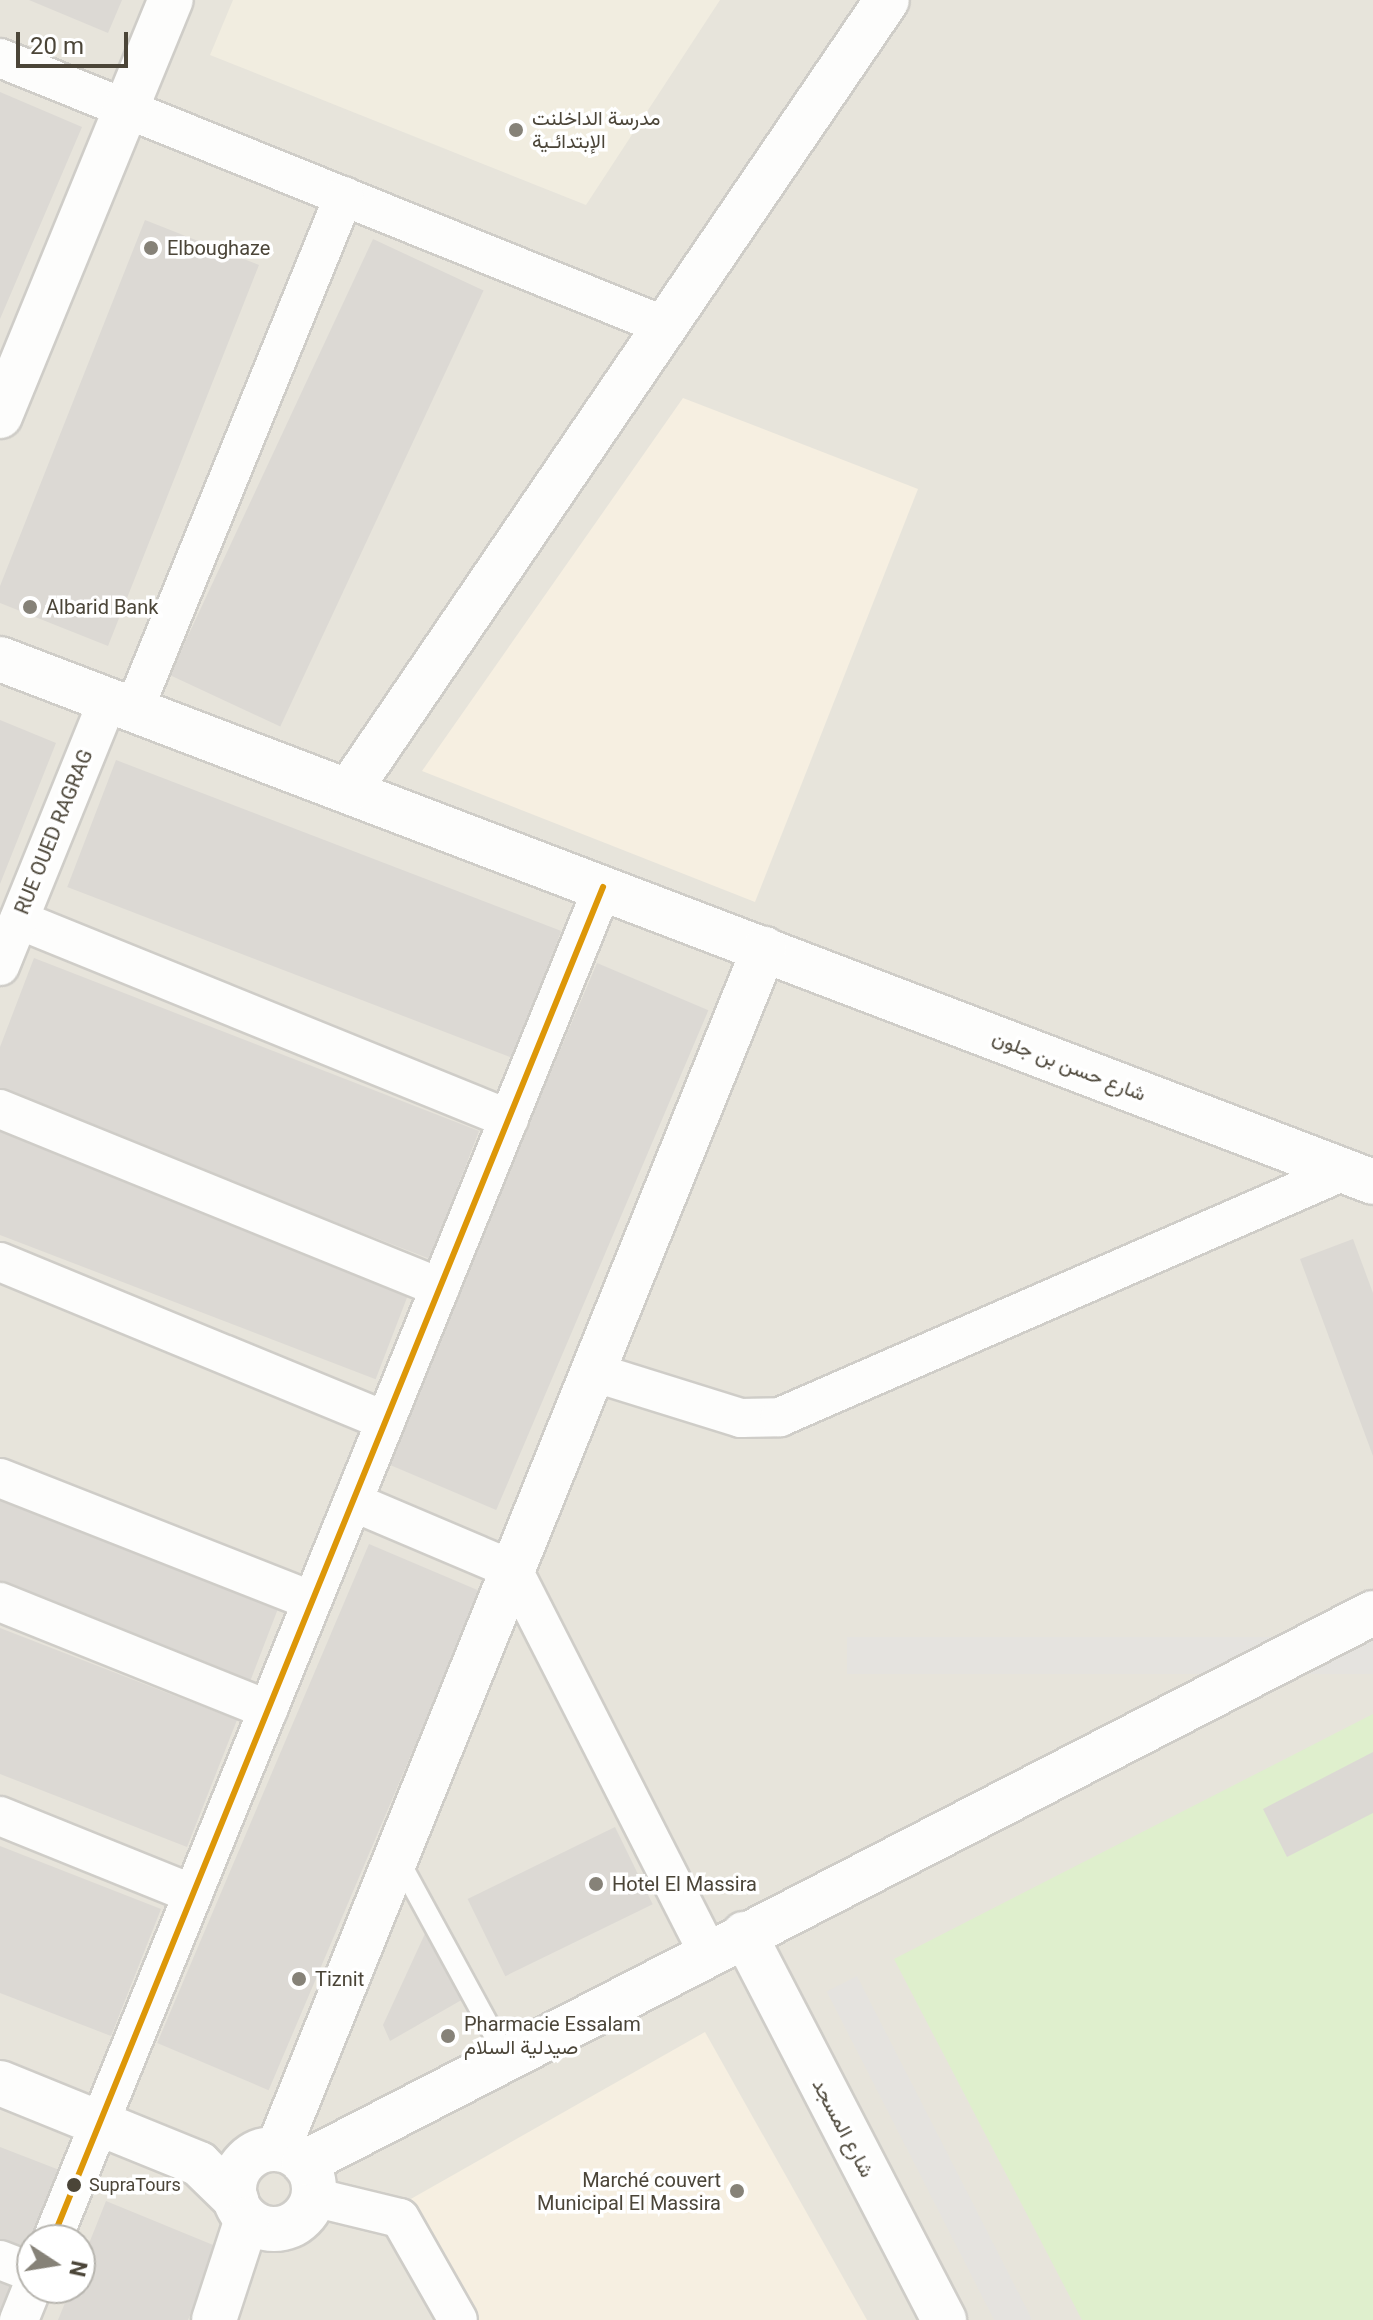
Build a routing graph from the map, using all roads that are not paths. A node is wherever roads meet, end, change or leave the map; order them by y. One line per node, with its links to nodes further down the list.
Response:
1 (171, 0): 4 (street)
2 (887, 0): 6 (street)
3 (0, 58): 4 (street)
4 (126, 108): 5 (street); 7 (street)
5 (344, 196): 6 (street); 9 (street, RUE OUED RAGRAG)
6 (665, 326): 10 (street)
7 (0, 416)
8 (0, 659): 9 (street, شارع حسن بن جلون)
9 (122, 702): 10 (street, شارع حسن بن جلون); 12 (street, RUE OUED RAGRAG)
10 (350, 789): 11 (street, شارع حسن بن جلون)
11 (603, 887): 13 (street, شارع حسن بن جلون); 16 (street)
12 (19, 920): 14 (street, RUE OUED RAGRAG); 16 (street)
13 (764, 949): 17 (street, شارع حسن بن جلون); 20 (street)
14 (0, 966)
15 (0, 1109): 19 (street)
16 (509, 1119): 19 (street)
17 (1359, 1177): 20 (street)
18 (0, 1262): 21 (street)
19 (440, 1288): 21 (street)
20 (593, 1372): 24 (street)
21 (386, 1421): 23 (street)
22 (0, 1478): 25 (street)
23 (353, 1502): 24 (street); 25 (street)
24 (513, 1570): 30 (street); 32 (street)
25 (312, 1601): 28 (street)
26 (0, 1602): 28 (street)
27 (1373, 1613): 32 (street)
28 (268, 1710): 31 (street)
29 (0, 1816): 31 (street)
30 (397, 1857): 33 (lane); 36 (street)
31 (193, 1894): 35 (street)
32 (726, 1943): 33 (street); 40 (street, شارع المسجد)
33 (506, 2057): 36 (street)
34 (0, 2083): 35 (street)
35 (99, 2123): 36 (street); 37 (street)
36 (267, 2195): 38 (street); 39 (street)
37 (58, 2224)
38 (214, 2320)
39 (458, 2320)
40 (944, 2320)

